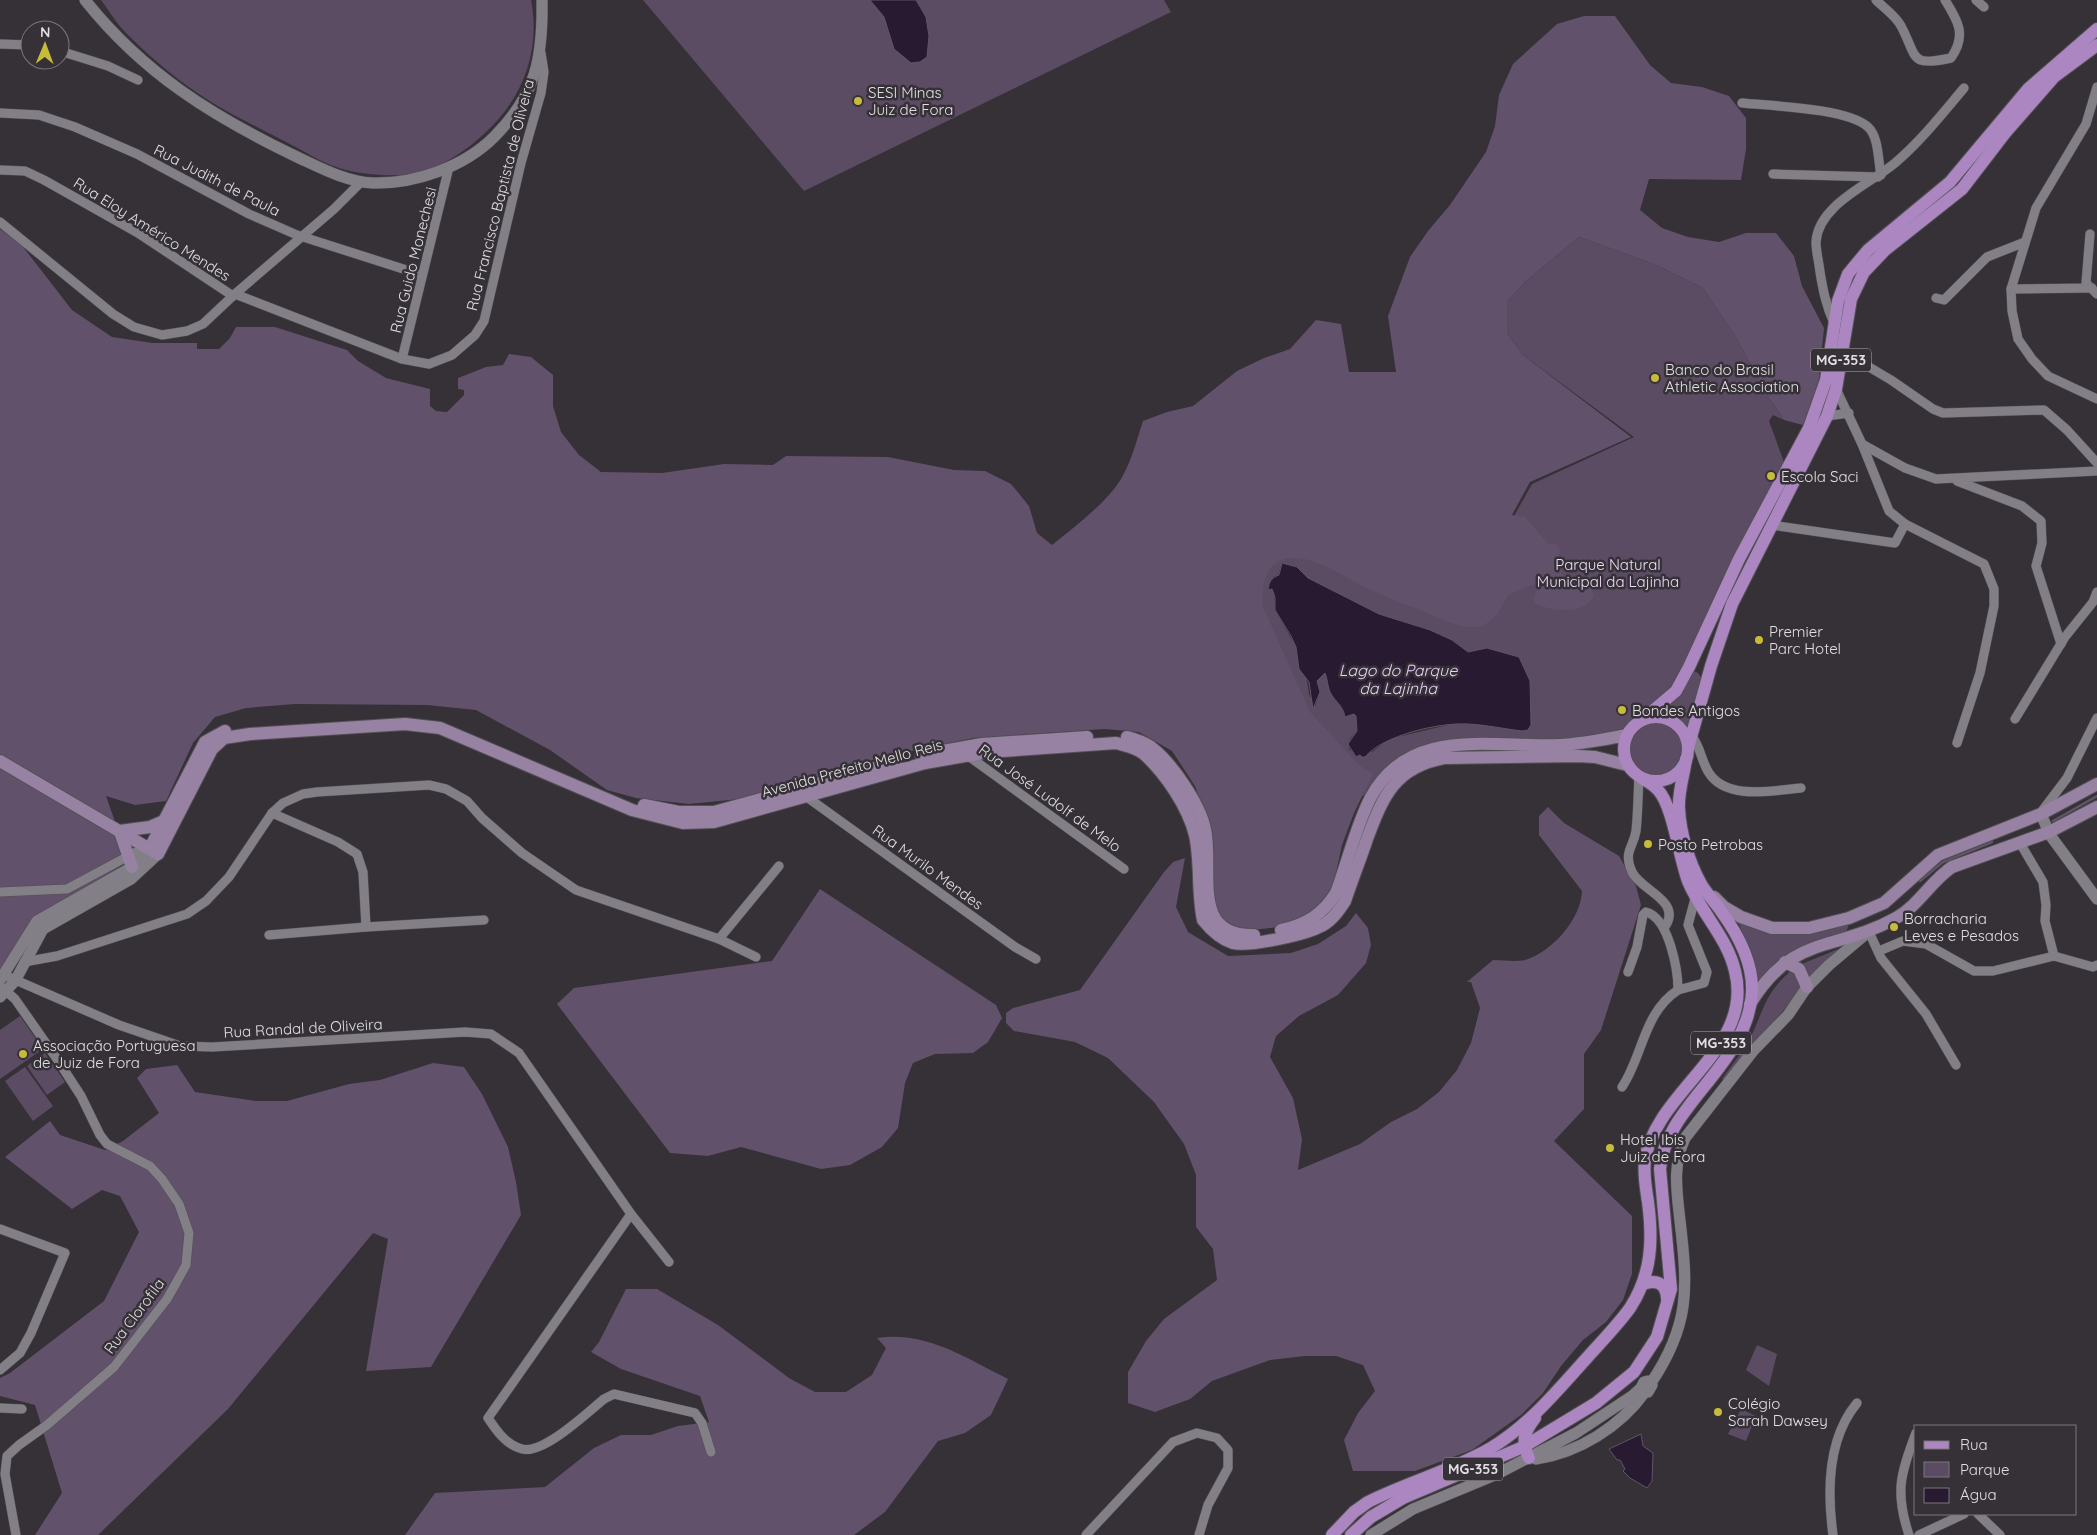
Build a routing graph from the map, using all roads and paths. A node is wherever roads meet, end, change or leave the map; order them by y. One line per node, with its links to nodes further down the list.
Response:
1 (85, 0): 22 (street)
2 (542, 0): 11 (street)
3 (1876, 0): 4 (street)
4 (1945, 0)
5 (1976, 0): 6 (street)
6 (1984, 7)
7 (2097, 29): 32 (main road, MG-353)
8 (0, 44): 9 (street)
9 (20, 45)
10 (2097, 45): 33 (main road, MG-353)
11 (541, 51): 18 (street); 34 (street, Rua Francisco Baptista de Oliveira)
12 (70, 54): 13 (street)
13 (138, 80)
14 (2097, 87): 26 (street)
15 (1964, 88): 21 (street)
16 (1742, 103): 21 (street)
17 (0, 113): 25 (street, Rua Judith de Paula)
18 (449, 167): 22 (street); 27 (street, Rua Guido Monechesi)
19 (0, 170): 30 (street, Rua Eloy Américo Mendes)
20 (1773, 174): 21 (street)
21 (1880, 176): 32 (street)
22 (362, 181): 25 (street)
23 (0, 222): 30 (street)
24 (2090, 234): 29 (street)
25 (301, 237): 27 (street, Rua Judith de Paula); 30 (street)
26 (2025, 242): 28 (street); 31 (street)
27 (422, 275): 34 (street, Rua Guido Monechesi)
28 (2011, 289): 29 (street); 36 (street)
29 (2094, 291)
30 (234, 295): 34 (street, Rua Francisco Baptista de Oliveira)
31 (1936, 298)
32 (1834, 323): 47 (main road, MG-353)
33 (1842, 351): 35 (main road, MG-353); 40 (street)
34 (402, 359)
35 (1836, 389): 37 (street); 38 (main road, MG-353)
36 (2097, 399)
37 (1849, 413): 38 (street); 39 (street)
38 (1827, 416): 44 (main road, MG-353)
39 (1862, 444): 42 (street); 43 (street)
40 (2097, 463)
41 (2097, 471): 42 (street)
42 (1955, 480): 46 (street)
43 (1905, 524): 44 (street); 53 (street)
44 (1771, 525): 48 (main road, MG-353)
45 (2097, 592): 46 (street)
46 (2061, 644): 50 (street)
47 (1689, 667): 48 (main road); 51 (main road, MG-353)
48 (1707, 681): 54 (main road, MG-353)
49 (2097, 718): 64 (street)
50 (2015, 719)
51 (1642, 720): 52 (main road, MG-353); 54 (main road)
52 (1627, 734): 55 (main road, Avenida Prefeito Mello Reis); 57 (main road)
53 (1957, 743)
54 (1688, 747): 58 (main road, MG-353); 60 (street); 76 (main road, MG-353)
55 (966, 752): 57 (main road, Avenida Prefeito Mello Reis); 61 (main road, Avenida Prefeito Mello Reis); 73 (street, Rua José Ludolf de Melo)
56 (0, 761): 67 (main road)
57 (1628, 765): 58 (main road, MG-353)
58 (1641, 778): 76 (main road, MG-353); 81 (street)
59 (2097, 784): 64 (main road)
60 (1801, 788)
61 (802, 792): 65 (main road, Avenida Prefeito Mello Reis); 70 (main road, Avenida Prefeito Mello Reis); 90 (street, Rua Murilo Mendes)
62 (2097, 807): 68 (main road)
63 (272, 813): 80 (street); 85 (street); 91 (street)
64 (2041, 814): 66 (main road); 68 (street)
65 (166, 820): 67 (main road); 70 (main road, Avenida Prefeito Mello Reis)
66 (2011, 826): 69 (street); 75 (main road)
67 (119, 831): 70 (main road); 71 (main road)
68 (2049, 832): 69 (main road); 78 (street)
69 (2020, 843): 82 (main road); 88 (street)
70 (154, 851): 71 (street, Avenida Prefeito Mello Reis); 91 (street, Avenida Prefeito Mello Reis)
71 (131, 862): 74 (street, Avenida Prefeito Mello Reis)
72 (779, 866): 85 (street)
73 (1124, 869)
74 (116, 870): 77 (street); 95 (street, Avenida Prefeito Mello Reis)
75 (1902, 886): 76 (main road); 84 (main road)
76 (1699, 890): 97 (street); 99 (main road, MG-353); 105 (main road, MG-353)
77 (0, 892)
78 (2097, 899)
79 (484, 920): 80 (street)
80 (366, 926): 83 (street)
81 (1664, 928): 94 (street); 97 (street)
82 (1869, 932): 84 (main road); 86 (street); 87 (street)
83 (269, 935)
84 (1850, 936): 86 (street); 92 (main road)
85 (719, 939): 89 (street)
86 (1846, 949): 96 (street)
87 (1879, 952): 88 (street); 100 (street)
88 (2054, 956): 93 (street)
89 (756, 957)
90 (1036, 959)
91 (24, 962): 95 (street, Avenida Prefeito Mello Reis)
92 (1785, 962): 96 (main road); 99 (main road)
93 (2097, 965)
94 (1628, 972)
95 (6, 979): 98 (street, Avenida Prefeito Mello Reis); 102 (street, Rua Randal de Oliveira)
96 (1807, 987): 109 (street)
97 (1678, 990): 101 (street)
98 (2, 992): 121 (street, Rua Clorofila)
99 (1750, 1004): 106 (main road, MG-353)
100 (1956, 1065)
101 (1622, 1088)
102 (631, 1214): 104 (street, Rua Randal de Oliveira); 117 (street)
103 (0, 1229): 107 (street)
104 (669, 1262)
105 (1643, 1284): 106 (main road); 113 (main road, MG-353)
106 (1667, 1303): 108 (main road, MG-353)
107 (0, 1370)
108 (1634, 1372): 109 (street); 118 (main road, MG-353)
109 (1645, 1386): 114 (street); 116 (street)
110 (1857, 1403): 127 (street)
111 (0, 1408): 112 (street)
112 (22, 1409)
113 (1539, 1412): 118 (main road); 124 (main road, MG-353)
114 (1576, 1434): 116 (street); 118 (street)
115 (1914, 1439): 128 (street)
116 (1581, 1446): 118 (street)
117 (712, 1452)
118 (1526, 1452): 125 (main road, MG-353); 126 (street)
119 (1962, 1515): 129 (street)
120 (1979, 1515): 130 (street)
121 (16, 1535)
122 (1086, 1535): 123 (street)
123 (1199, 1535)
124 (1332, 1535)
125 (1352, 1535)
126 (1371, 1535)
127 (1833, 1535)
128 (1909, 1535)
129 (1919, 1535)
130 (2000, 1535)

